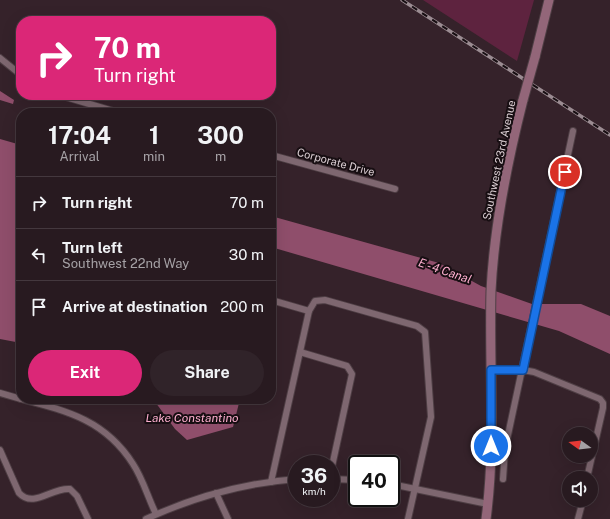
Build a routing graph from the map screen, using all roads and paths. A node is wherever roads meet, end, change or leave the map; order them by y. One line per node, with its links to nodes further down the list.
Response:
1 (549, 0): 12 (street, Southwest 23rd Avenue, bridge)
2 (0, 58): 3 (street)
3 (16, 71)
4 (76, 100): 5 (street)
5 (103, 108)
6 (574, 131): 13 (street)
7 (276, 156): 8 (street, Corporate Drive)
8 (395, 189)
9 (276, 301): 10 (street)
10 (309, 310): 11 (street); 24 (street)
11 (300, 352): 18 (street); 22 (street)
12 (491, 370): 13 (street); 26 (street, Southwest 23rd Avenue)
13 (523, 370): 19 (street); 20 (street)
14 (0, 393): 15 (street)
15 (16, 398)
16 (39, 404): 28 (street)
17 (0, 450): 29 (street)
18 (334, 455)
19 (590, 471)
20 (503, 479)
21 (288, 480): 22 (street)
22 (271, 482): 25 (street)
23 (400, 486): 24 (street)
24 (415, 489): 26 (street); 32 (street)
25 (216, 493): 28 (street); 31 (street)
26 (488, 504): 33 (street, Southwest 23rd Avenue)
27 (581, 507): 34 (street)
28 (156, 514): 30 (street)
29 (88, 519)
30 (146, 519)
31 (228, 519)
32 (408, 519)
33 (486, 519)
34 (578, 519)

